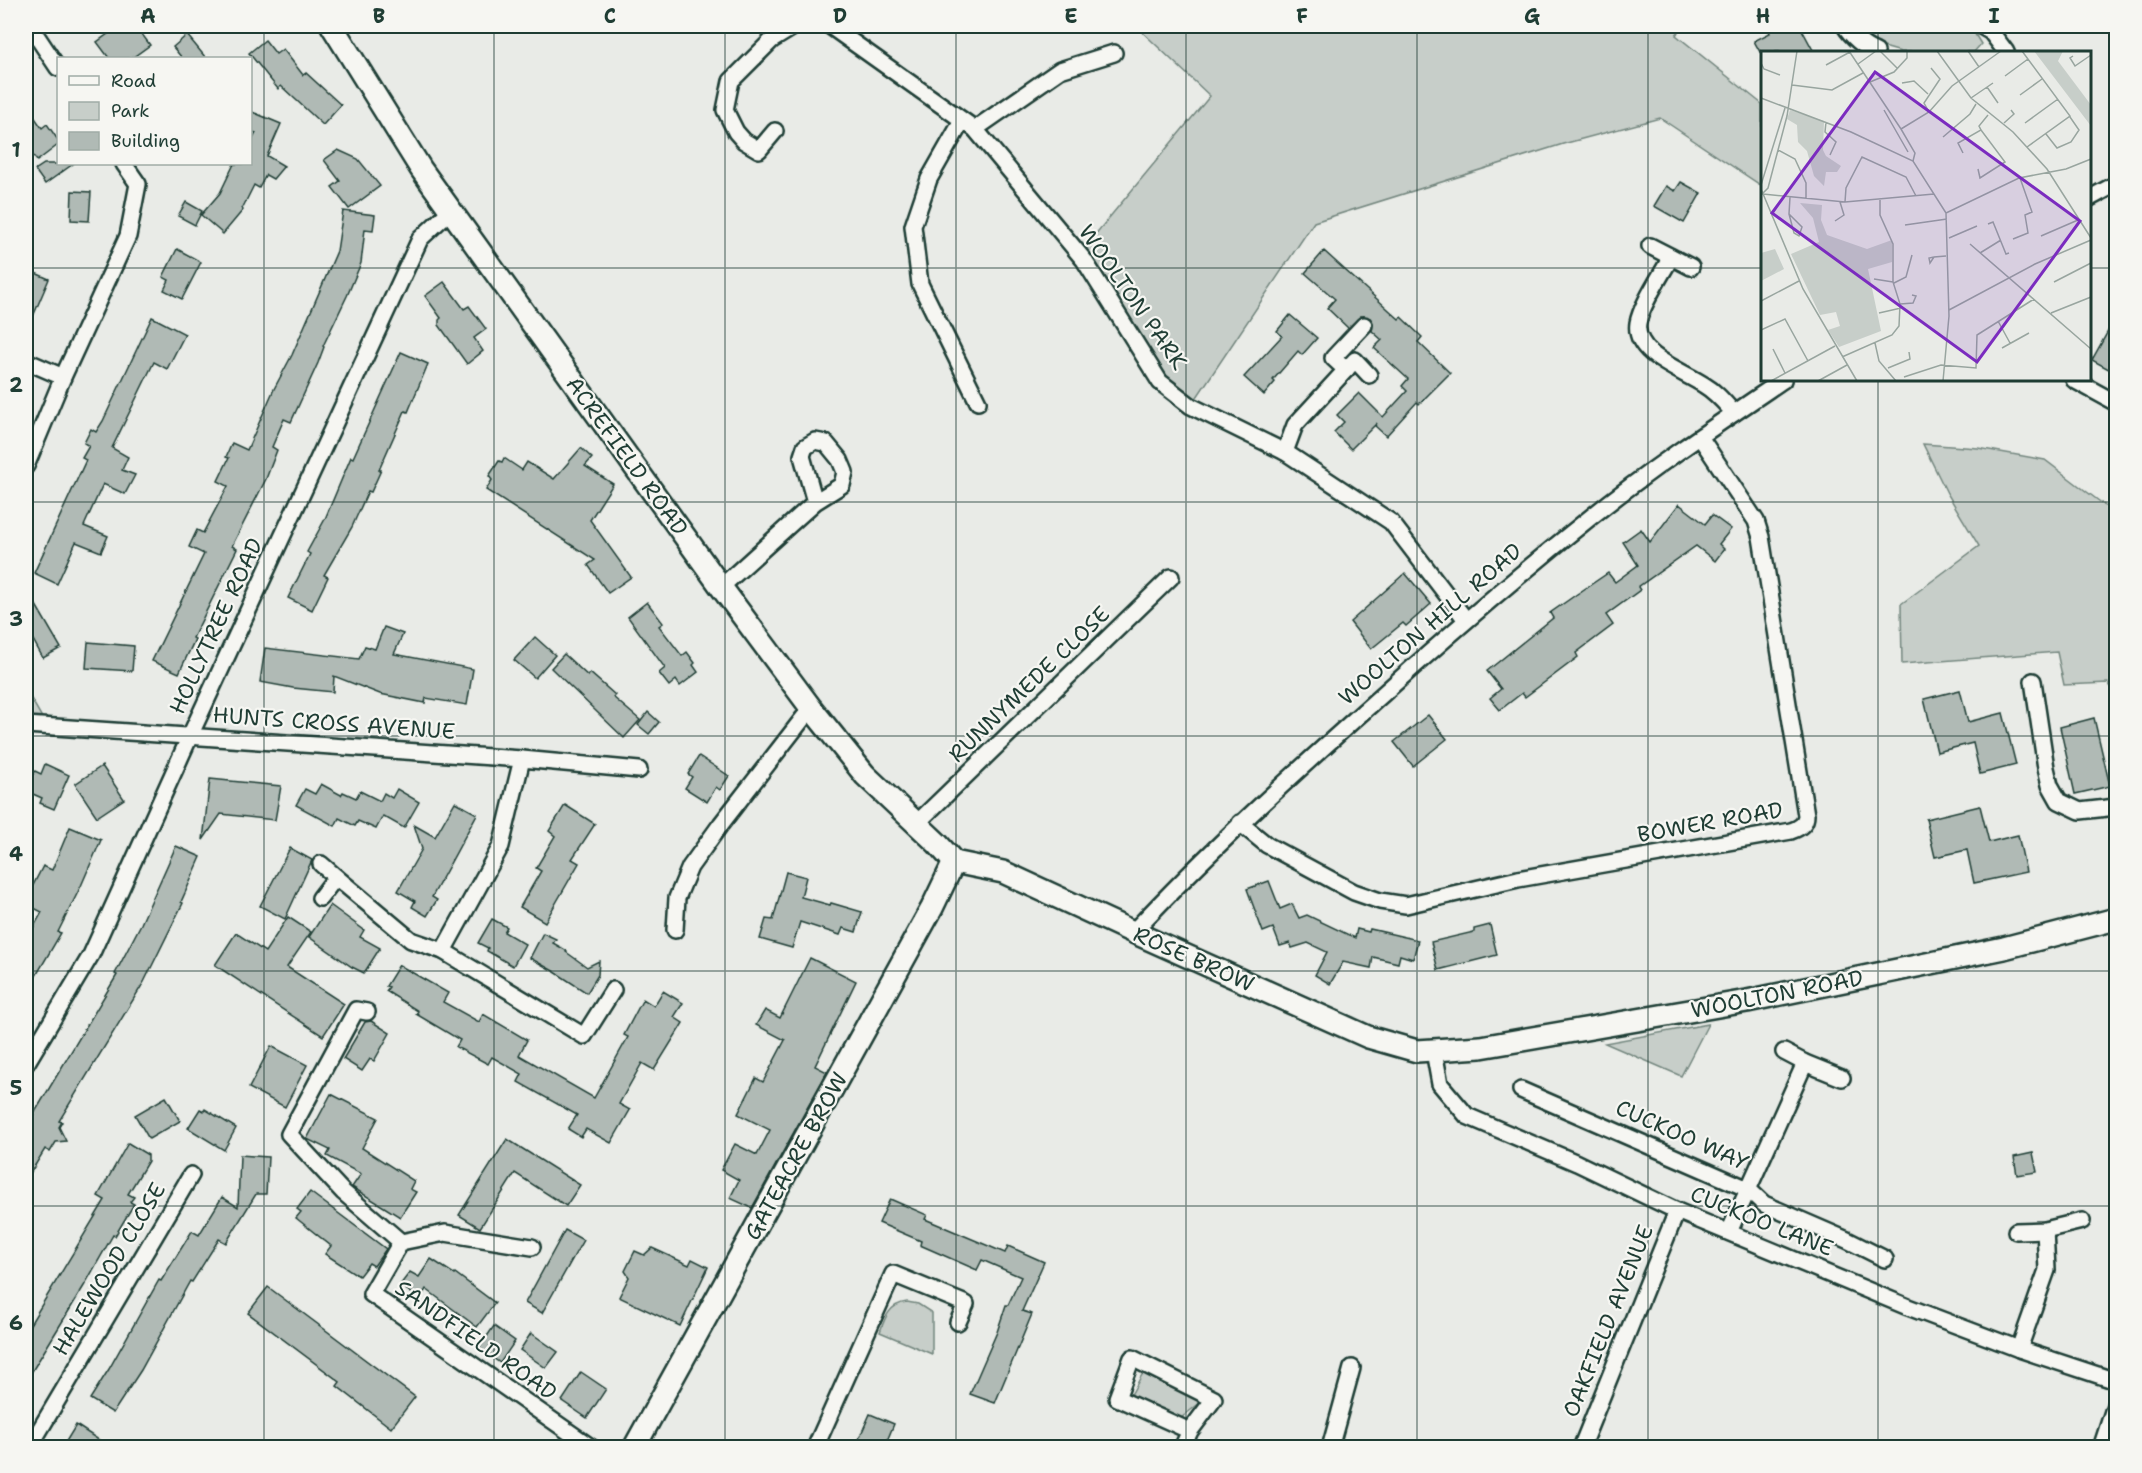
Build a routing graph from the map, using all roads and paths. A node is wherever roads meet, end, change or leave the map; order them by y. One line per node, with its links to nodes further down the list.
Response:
1 (30, 26): 10 (street)
2 (332, 26): 16 (main road, ACREFIELD ROAD)
3 (795, 26): 12 (street)
4 (830, 26): 11 (street, WOOLTON PARK)
5 (1845, 26): 7 (street)
6 (1981, 26): 8 (street)
7 (1873, 51)
8 (2005, 51)
9 (1114, 53): 11 (street)
10 (57, 66)
11 (969, 125): 27 (street); 31 (street, WOOLTON PARK)
12 (776, 131)
13 (125, 165): 24 (street)
14 (2116, 184): 15 (street)
15 (2092, 191)
16 (451, 210): 35 (main road, ACREFIELD ROAD); 40 (street, HOLLYTREE ROAD)
17 (1650, 246): 18 (street)
18 (1671, 257): 19 (street); 29 (street)
19 (1691, 267)
20 (1364, 325): 22 (street)
21 (26, 361): 24 (street)
22 (1346, 370): 23 (street); 31 (street)
23 (1369, 375)
24 (63, 377): 32 (street)
25 (1782, 381): 29 (street, WOOLTON HILL ROAD)
26 (2076, 381): 28 (street)
27 (978, 402)
28 (2116, 403)
29 (1734, 413): 30 (street, WOOLTON HILL ROAD)
30 (1700, 437): 36 (street, WOOLTON HILL ROAD); 45 (street, BOWER ROAD)
31 (1285, 452): 36 (street, WOOLTON PARK)
32 (26, 466)
33 (815, 502): 35 (street)
34 (1171, 577): 44 (street, RUNNYMEDE CLOSE)
35 (721, 587): 38 (main road, ACREFIELD ROAD)
36 (1466, 620): 45 (street, WOOLTON HILL ROAD)
37 (2033, 681): 43 (street)
38 (811, 708): 44 (main road, ACREFIELD ROAD); 51 (street)
39 (26, 725): 40 (street, HUNTS CROSS AVENUE)
40 (190, 736): 41 (street, HUNTS CROSS AVENUE); 59 (street, HOLLYTREE ROAD)
41 (522, 759): 42 (street, HUNTS CROSS AVENUE); 53 (street)
42 (639, 770)
43 (2116, 807)
44 (917, 823): 46 (main road, ACREFIELD ROAD)
45 (1240, 823): 52 (street, WOOLTON HILL ROAD)
46 (954, 862): 52 (main road, ROSE BROW); 80 (main road, GATEACRE BROW)
47 (321, 864): 48 (street)
48 (336, 877): 49 (street); 53 (street)
49 (320, 898)
50 (2116, 919): 56 (main road, WOOLTON ROAD)
51 (675, 930)
52 (1133, 932): 56 (main road, ROSE BROW)
53 (443, 951): 54 (street)
54 (613, 990)
55 (368, 1012): 69 (street, SANDFIELD ROAD)
56 (1434, 1051): 64 (street, CUCKOO LANE)
57 (1784, 1052): 58 (street)
58 (1805, 1063): 60 (street); 63 (street)
59 (26, 1064)
60 (1842, 1078)
61 (1521, 1090): 63 (street, CUCKOO WAY)
62 (191, 1175): 78 (street, HALEWOOD CLOSE)
63 (1748, 1189): 68 (street); 71 (street, CUCKOO WAY)
64 (1677, 1211): 68 (street, CUCKOO LANE); 84 (street, OAKFIELD AVENUE)
65 (2082, 1221): 66 (street)
66 (2045, 1230): 67 (street); 73 (street)
67 (2016, 1231)
68 (1729, 1232): 73 (street, CUCKOO LANE)
69 (401, 1242): 70 (street); 79 (street, SANDFIELD ROAD)
70 (532, 1247)
71 (1885, 1259)
72 (958, 1322): 81 (street)
73 (2019, 1349): 75 (street, CUCKOO LANE)
74 (1352, 1368): 83 (street)
75 (2116, 1381)
76 (2116, 1402): 85 (street)
77 (1190, 1431): 77 (street); 82 (street)
78 (29, 1448)
79 (592, 1448)
80 (634, 1448)
81 (815, 1448)
82 (1182, 1448)
83 (1330, 1448)
84 (1581, 1448)
85 (2101, 1448)

